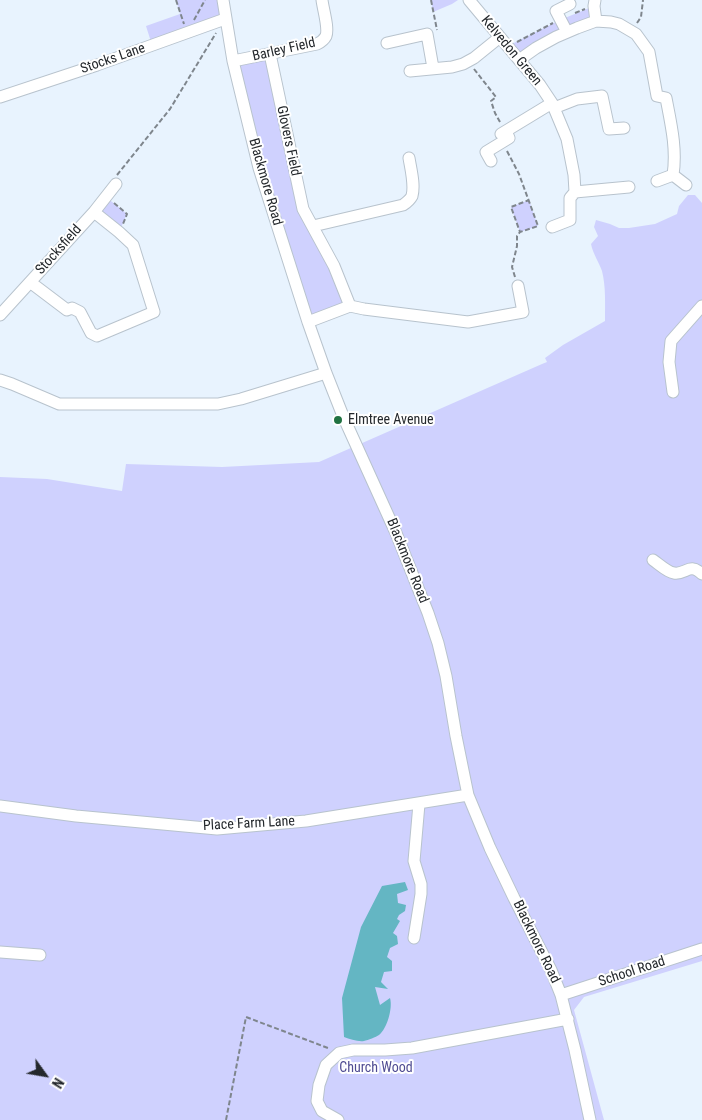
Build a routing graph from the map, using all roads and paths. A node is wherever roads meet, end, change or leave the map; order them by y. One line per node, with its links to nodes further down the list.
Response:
1 (176, 0): 13 (path)
2 (206, 0): 13 (path)
3 (223, 0): 10 (street, Blackmore Road)
4 (322, 0): 20 (street, Barley Field)
5 (431, 0): 16 (path)
6 (643, 0): 15 (path)
7 (475, 2): 17 (street, Kelvedon Green)
8 (594, 3): 11 (path); 12 (street)
9 (570, 4): 11 (street)
10 (225, 18): 13 (street, Stocks Lane); 22 (street, Blackmore Road); 34 (path)
11 (560, 20): 14 (street); 19 (path)
12 (596, 21): 14 (street); 15 (street)
13 (187, 32): 26 (street, Stocks Lane)
14 (567, 32): 21 (street)
15 (632, 32): 32 (street)
16 (427, 34): 18 (street); 24 (street)
17 (500, 38): 19 (street, Kelvedon Green); 23 (street)
18 (387, 43)
19 (508, 46): 21 (street, Kelvedon Green)
20 (270, 54): 22 (street, Barley Field); 41 (street, Glovers Field)
21 (519, 60): 27 (street, Kelvedon Green)
22 (233, 61): 50 (street, Blackmore Road)
23 (468, 61): 24 (street); 29 (path)
24 (433, 68): 25 (street)
25 (410, 71)
26 (1, 95)
27 (553, 106): 28 (street); 29 (street); 37 (street, Kelvedon Green)
28 (624, 128)
29 (503, 136): 31 (street); 39 (path)
30 (409, 158): 41 (street)
31 (491, 161)
32 (673, 175): 33 (street); 35 (street)
33 (657, 181)
34 (116, 184): 38 (street, Stocksfield)
35 (686, 185)
36 (629, 187): 37 (street)
37 (575, 192): 42 (street, Kelvedon Green)
38 (106, 197): 40 (street, Stocksfield); 43 (path)
39 (529, 200): 44 (path); 44 (path)
40 (94, 212): 43 (street); 45 (street, Stocksfield)
41 (313, 226): 47 (street, Glovers Field)
42 (552, 226)
43 (119, 232): 45 (street)
44 (520, 232): 46 (path)
45 (30, 282): 49 (street, Stocksfield)
46 (518, 286): 47 (street)
47 (350, 306): 50 (street)
48 (702, 306): 53 (street)
49 (0, 315)
50 (308, 322): 51 (street, Blackmore Road)
51 (326, 372): 52 (street); 56 (street, Blackmore Road)
52 (0, 380)
53 (673, 392)
54 (653, 560): 55 (street)
55 (702, 574)
56 (468, 795): 57 (street, Place Farm Lane); 63 (street, Blackmore Road)
57 (419, 804): 58 (street, Place Farm Lane); 59 (street)
58 (0, 806)
59 (414, 938)
60 (702, 949): 63 (street, School Road)
61 (0, 952): 62 (street)
62 (40, 954)
63 (561, 995): 64 (street, Blackmore Road)
64 (568, 1020): 65 (street); 68 (street, Blackmore Road)
65 (339, 1053): 66 (street); 67 (path)
66 (332, 1119)
67 (226, 1120)
68 (590, 1120)

